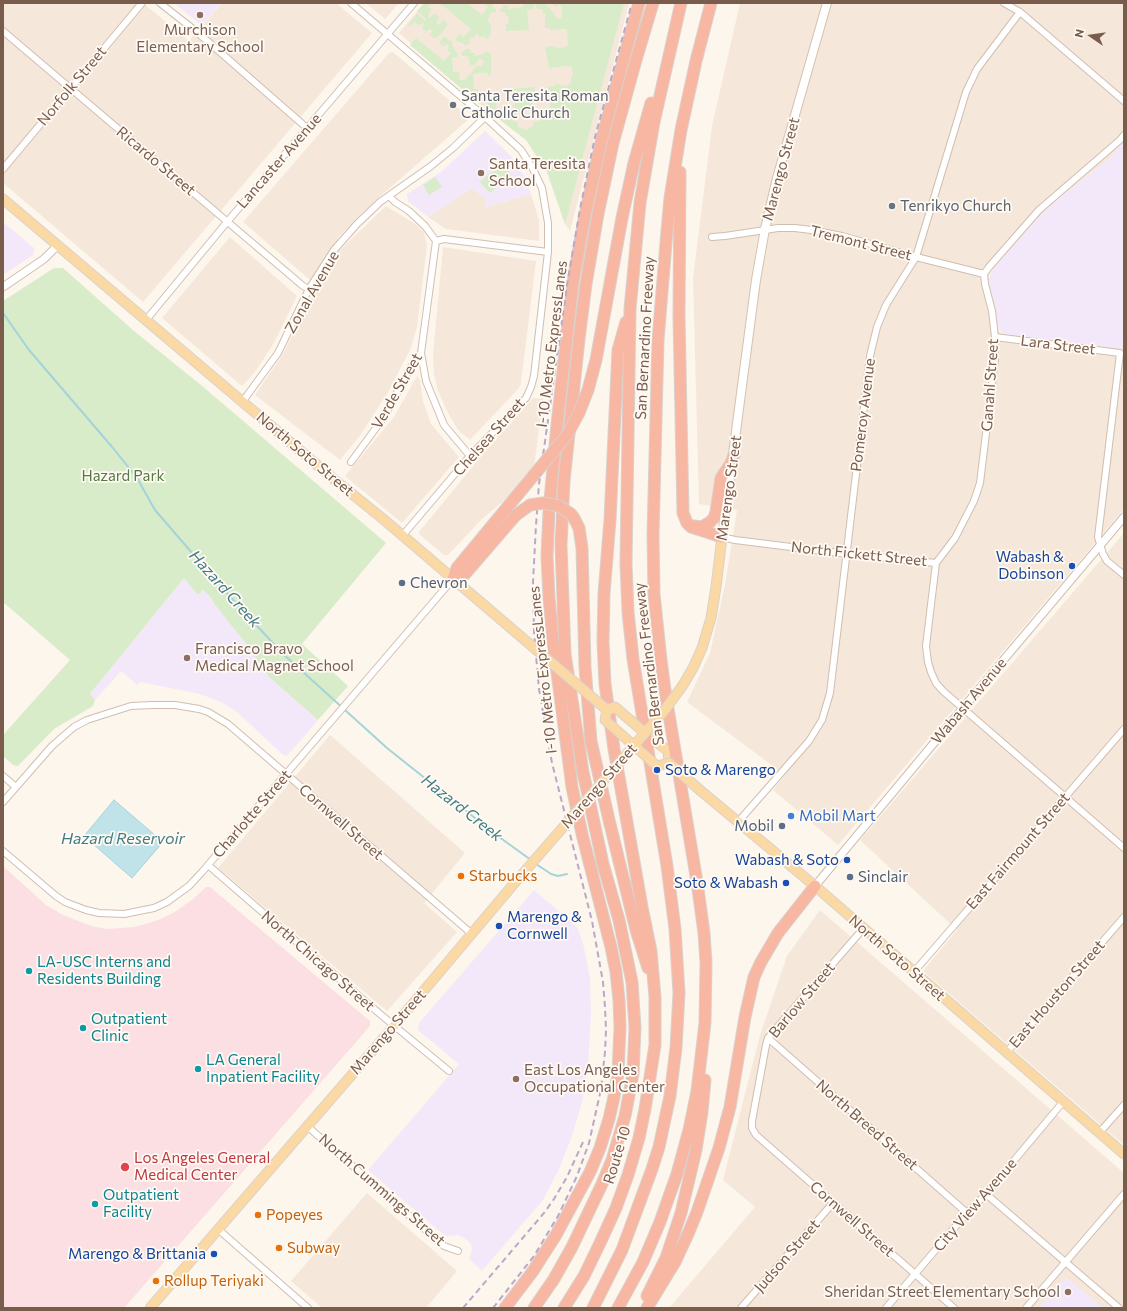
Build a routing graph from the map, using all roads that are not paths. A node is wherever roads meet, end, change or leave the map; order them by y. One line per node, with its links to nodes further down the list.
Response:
1 (142, 3): 14 (street, Norfolk Street)
2 (160, 3): 17 (street)
3 (351, 3): 13 (street, Chelsea Street)
4 (414, 3): 13 (street, Lancaster Avenue)
5 (639, 3): 92 (highway, I-10 Metro ExpressLanes)
6 (653, 3): 93 (highway, I-10 Metro ExpressLanes)
7 (711, 3): 18 (highway, San Bernardino Freeway)
8 (827, 3): 24 (main road, Marengo Street)
9 (1004, 3): 11 (street)
10 (680, 6): 33 (highway, San Bernardino Freeway); 49 (highway, bridge)
11 (1020, 12): 15 (street); 29 (street, Pomeroy Avenue)
12 (3, 31): 14 (street, Ricardo Street)
13 (387, 34): 16 (street, Chelsea Street); 17 (street, Lancaster Avenue)
14 (71, 88): 20 (street, Norfolk Street); 23 (street, Ricardo Street)
15 (1124, 101)
16 (485, 117): 21 (street, Zonal Avenue); 28 (street, Chelsea Street)
17 (307, 128): 23 (street, Lancaster Avenue)
18 (682, 130): 42 (highway); 70 (highway, San Bernardino Freeway)
19 (1124, 135): 30 (street)
20 (3, 169)
21 (389, 196): 26 (street); 32 (street, Zonal Avenue)
22 (3, 199): 27 (main road, North Soto Street)
23 (227, 222): 32 (street, Ricardo Street); 34 (street, Lancaster Avenue)
24 (765, 230): 25 (street, Tremont Street); 29 (street, Tremont Street); 38 (main road, Marengo Street)
25 (712, 237)
26 (436, 241): 28 (street); 36 (street, Verde Street)
27 (57, 246): 31 (street); 34 (main road, North Soto Street)
28 (548, 252): 39 (street, Chelsea Street)
29 (916, 258): 30 (street, Tremont Street); 46 (street, Pomeroy Avenue)
30 (984, 274): 35 (street, Ganahl Street)
31 (3, 287)
32 (310, 289): 37 (street, Zonal Avenue)
33 (630, 310): 71 (highway); 95 (highway, San Bernardino Freeway)
34 (146, 320): 37 (main road, North Soto Street)
35 (995, 338): 45 (street, Lara Street); 47 (street, Ganahl Street)
36 (421, 353): 39 (street); 40 (street, Verde Street)
37 (243, 401): 43 (main road, North Soto Street)
38 (734, 455): 42 (highway); 44 (main road, Marengo Street)
39 (470, 456): 43 (street, Chelsea Street)
40 (351, 462)
41 (1124, 517): 45 (street, Wabash Avenue)
42 (687, 523): 44 (highway)
43 (403, 535): 49 (main road, North Soto Street)
44 (722, 537): 46 (street, North Fickett Street); 53 (main road, Marengo Street, bridge)
45 (1100, 545): 48 (street); 50 (street, Wabash Avenue)
46 (847, 554): 47 (street, North Fickett Street); 61 (street, Pomeroy Avenue)
47 (936, 563): 50 (street, North Fickett Street)
48 (1124, 576)
49 (453, 578): 51 (main road, North Soto Street, bridge); 56 (street, Charlotte Street); 71 (highway, bridge)
50 (963, 708): 59 (street, North Fickett Street); 65 (street, Wabash Avenue)
51 (607, 710): 53 (main road, North Soto Street, bridge); 54 (main road, bridge)
52 (1124, 729): 59 (street, East Fairmount Street)
53 (644, 733): 54 (main road, Marengo Street, bridge); 55 (main road, North Soto Street)
54 (634, 745): 55 (main road, bridge); 68 (main road, Marengo Street, bridge)
55 (669, 763): 61 (main road, North Soto Street, bridge)
56 (286, 774): 58 (street, Cornwell Street); 64 (street, Charlotte Street); 68 (street, Cornwell Street)
57 (3, 776): 58 (street)
58 (16, 787): 60 (street)
59 (1065, 797): 62 (street, North Fickett Street); 69 (street, East Fairmount Street)
60 (3, 802)
61 (738, 822): 65 (main road, North Soto Street)
62 (1124, 848)
63 (3, 851): 64 (street, Charlotte Street)
64 (208, 865): 72 (street, North Chicago Street)
65 (814, 886): 67 (main road, North Soto Street); 98 (highway)
66 (1124, 917): 74 (street, East Houston Street)
67 (863, 929): 69 (main road, North Soto Street); 73 (street, Barlow Street)
68 (472, 934): 72 (main road, Marengo Street)
69 (913, 973): 74 (main road, North Soto Street)
70 (706, 994): 96 (highway, San Bernardino Freeway); 97 (highway)
71 (655, 998): 94 (highway, Route 10)
72 (394, 1026): 75 (street, North Chicago Street); 78 (main road, Marengo Street)
73 (768, 1038): 79 (street, Barlow Street); 85 (street, North Breed Street)
74 (1006, 1053): 76 (main road, North Soto Street)
75 (449, 1071)
76 (1063, 1102): 80 (main road, North Soto Street); 82 (street, City View Avenue)
77 (1124, 1105): 80 (street)
78 (307, 1126): 86 (main road, Marengo Street); 87 (street, North Cummings Street)
79 (752, 1128): 84 (street, Cornwell Street)
80 (1099, 1133): 81 (main road, North Soto Street)
81 (1124, 1154)
82 (986, 1194): 85 (street, City View Avenue); 88 (street)
83 (1124, 1194): 88 (street)
84 (833, 1203): 89 (street, Cornwell Street); 99 (street, Judson Street)
85 (967, 1213): 89 (street, City View Avenue)
86 (219, 1230): 90 (main road, Marengo Street); 91 (street)
87 (458, 1251)
88 (1066, 1262): 102 (street); 103 (street)
89 (916, 1274): 100 (street, City View Avenue); 101 (street, Cornwell Street)
90 (150, 1308)
91 (308, 1308)
92 (506, 1308)
93 (534, 1308)
94 (564, 1308)
95 (593, 1308)
96 (618, 1308)
97 (641, 1308)
98 (647, 1308)
99 (741, 1308)
100 (886, 1308)
101 (954, 1308)
102 (1026, 1308)
103 (1119, 1308)

